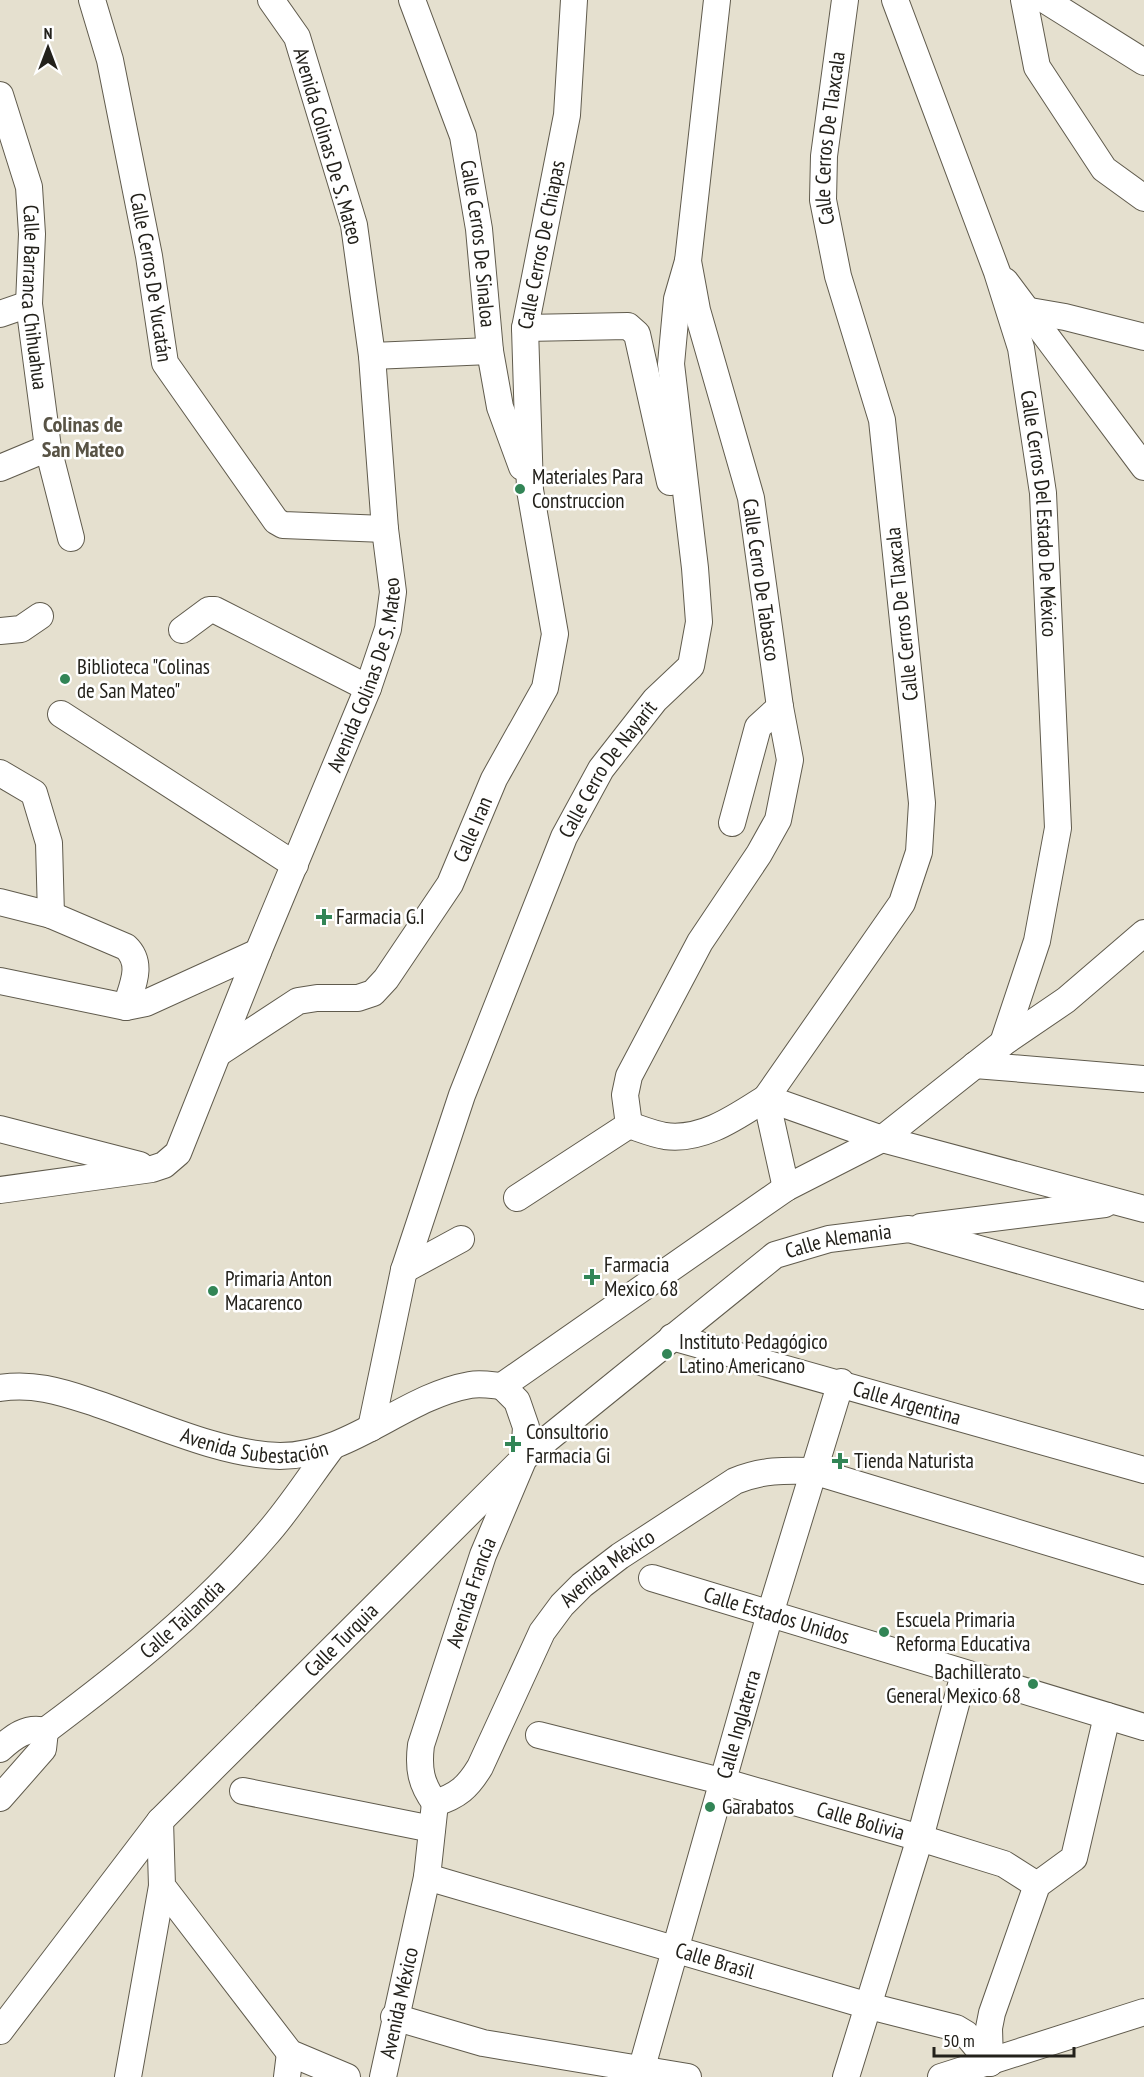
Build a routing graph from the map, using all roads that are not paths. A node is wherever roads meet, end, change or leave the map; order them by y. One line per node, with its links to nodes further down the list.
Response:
1 (92, 0): 27 (street, Calle Cerros De Yucatán)
2 (271, 0): 21 (street, Avenida Colinas De S. Mateo)
3 (411, 0): 20 (street, Calle Cerros De Sinaloa)
4 (574, 0): 18 (street, Calle Cerros De Chiapas)
5 (717, 0): 13 (street, Calle Cerro De Tabasco)
6 (845, 0): 48 (street, Calle Cerros De Tlaxcala)
7 (895, 0): 14 (street, Calle Cerros Del Estado De México)
8 (1024, 0): 12 (street)
9 (1045, 0): 10 (street)
10 (1144, 62)
11 (0, 94): 15 (street, Calle Barranca Chihuahua)
12 (1144, 198)
13 (688, 261): 26 (street, Calle Cerro De Nayarit); 33 (street, Calle Cerro De Tabasco)
14 (997, 272): 16 (street); 44 (street, Calle Cerros Del Estado De México)
15 (29, 304): 17 (street); 22 (street, Calle Barranca Chihuahua)
16 (1030, 311): 19 (street); 23 (street)
17 (0, 315)
18 (525, 328): 25 (street, Calle Cerros De Chiapas); 26 (street)
19 (1144, 337)
20 (490, 351): 21 (street); 25 (street, Calle Cerros De Sinaloa)
21 (372, 356): 27 (street, Avenida Colinas De S. Mateo)
22 (48, 448): 24 (street); 28 (street, Calle Barranca Chihuahua)
23 (1144, 467)
24 (0, 468)
25 (530, 490): 45 (street, Calle Iran)
26 (689, 521): 60 (street, Calle Cerro De Nayarit)
27 (385, 529): 32 (street, Avenida Colinas De S. Mateo)
28 (71, 538)
29 (40, 616): 31 (street)
30 (182, 630): 32 (street)
31 (0, 631)
32 (368, 688): 37 (street, Avenida Colinas De S. Mateo)
33 (780, 707): 36 (street); 49 (street, Calle Cerro De Tabasco)
34 (61, 714): 37 (street)
35 (0, 773): 39 (street)
36 (732, 823)
37 (295, 865): 41 (street, Avenida Colinas De S. Mateo)
38 (0, 902): 39 (street)
39 (51, 915): 43 (street)
40 (1144, 933): 44 (street)
41 (258, 952): 43 (street); 45 (street, Avenida Colinas De S. Mateo)
42 (0, 981): 43 (street)
43 (126, 1007)
44 (1003, 1043): 46 (street)
45 (220, 1052): 52 (street, Avenida Colinas De S. Mateo)
46 (975, 1065): 47 (street); 51 (street)
47 (1144, 1078)
48 (766, 1098): 49 (street); 51 (street); 53 (street)
49 (629, 1125): 55 (street)
50 (0, 1129): 52 (street)
51 (882, 1138): 53 (street); 56 (street)
52 (152, 1169): 54 (street, Avenida Colinas De S. Mateo)
53 (786, 1188): 64 (street)
54 (0, 1190)
55 (517, 1198)
56 (1119, 1202): 57 (street); 58 (street)
57 (1144, 1209)
58 (909, 1229): 61 (street, Calle Alemania); 62 (street, Calle Alemania)
59 (461, 1239): 60 (street)
60 (404, 1270): 66 (street)
61 (1144, 1296)
62 (672, 1337): 63 (street, Calle Argentina); 68 (street, Calle Alemania)
63 (841, 1382): 69 (street, Calle Argentina); 70 (street, Calle Inglaterra)
64 (502, 1386): 66 (street, Avenida Subestación); 68 (street, Avenida Francia)
65 (0, 1388): 67 (street, Avenida Subestación)
66 (371, 1428): 67 (street, Avenida Subestación)
67 (332, 1447): 77 (street, Calle Tailandia)
68 (524, 1458): 83 (street, Avenida Francia); 84 (street, Calle Turquia)
69 (1144, 1470)
70 (813, 1471): 71 (street, Avenida México); 73 (street, Calle Inglaterra); 83 (street, Avenida México)
71 (1144, 1571)
72 (652, 1578): 73 (street, Calle Estados Unidos)
73 (770, 1614): 74 (street, Calle Estados Unidos); 80 (street, Calle Inglaterra)
74 (964, 1674): 75 (street, Calle Estados Unidos); 86 (street)
75 (1107, 1716): 76 (street, Calle Estados Unidos); 88 (street)
76 (1144, 1727)
77 (45, 1731): 79 (street, Calle Tailandia); 82 (street)
78 (539, 1735): 80 (street, Calle Bolivia)
79 (0, 1749)
80 (725, 1782): 86 (street, Calle Bolivia); 90 (street, Calle Inglaterra)
81 (243, 1791): 85 (street)
82 (0, 1798)
83 (435, 1803): 85 (street, Avenida México)
84 (160, 1821): 89 (street); 94 (street, Calle Turquia)
85 (432, 1829): 87 (street, Avenida México)
86 (920, 1838): 88 (street, Calle Bolivia); 91 (street)
87 (427, 1877): 90 (street, Calle Brasil); 93 (street, Avenida México)
88 (1038, 1885): 95 (street)
89 (162, 1886): 96 (street); 98 (street)
90 (676, 1949): 91 (street, Calle Brasil); 97 (street, Calle Inglaterra)
91 (869, 2006): 95 (street, Calle Brasil); 102 (street)
92 (1144, 2012): 95 (street)
93 (394, 2017): 97 (street); 100 (street, Avenida México)
94 (0, 2031)
95 (990, 2062): 103 (street)
96 (289, 2065): 99 (street)
97 (642, 2067): 101 (street)
98 (128, 2077)
99 (347, 2077)
100 (383, 2077)
101 (688, 2077)
102 (846, 2077)
103 (941, 2077)

